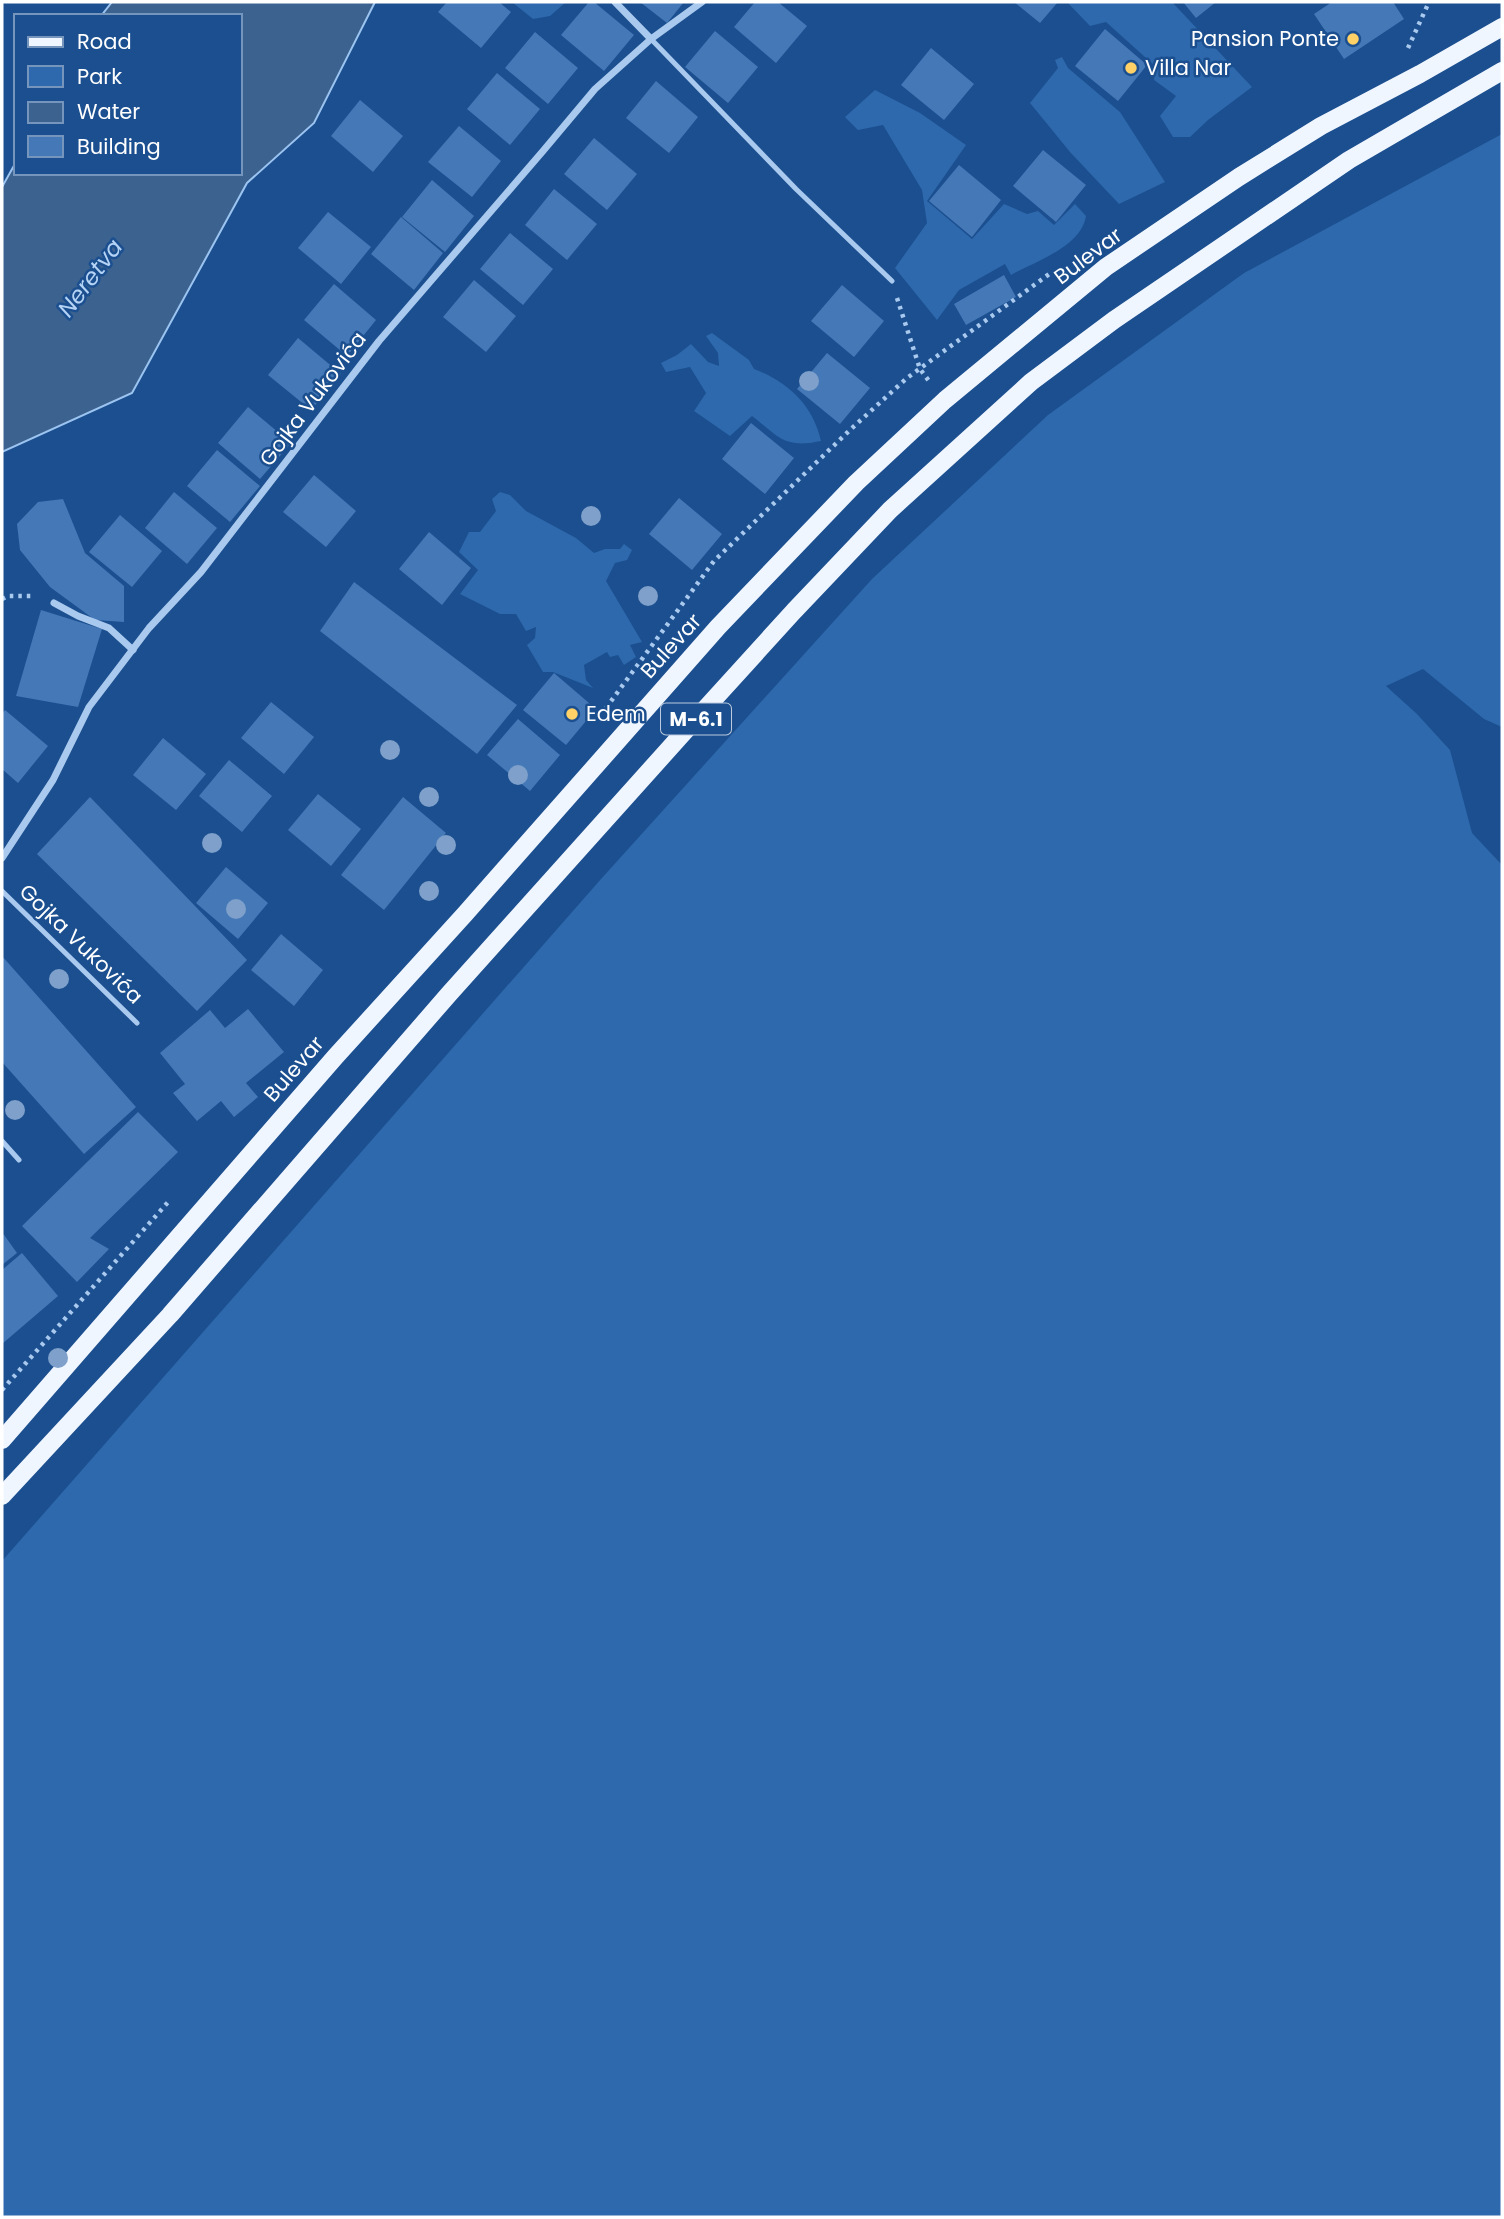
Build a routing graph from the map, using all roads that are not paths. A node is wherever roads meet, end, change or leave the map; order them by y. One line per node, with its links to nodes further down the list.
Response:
1 (615, 2): 4 (street)
2 (702, 2): 4 (street, Gojka Vukovića)
3 (1502, 27): 14 (main road, Bulevar / M-6.1)
4 (651, 39): 6 (lane); 8 (street, Gojka Vukovića)
5 (1502, 71): 15 (main road, M-6.1)
6 (892, 281)
7 (54, 603): 8 (street)
8 (133, 650): 9 (street, Gojka Vukovića)
9 (2, 858)
10 (2, 891): 11 (lane, Gojka Vukovića)
11 (137, 1023)
12 (2, 1141): 13 (lane)
13 (19, 1160)
14 (2, 1440)
15 (2, 1496)

